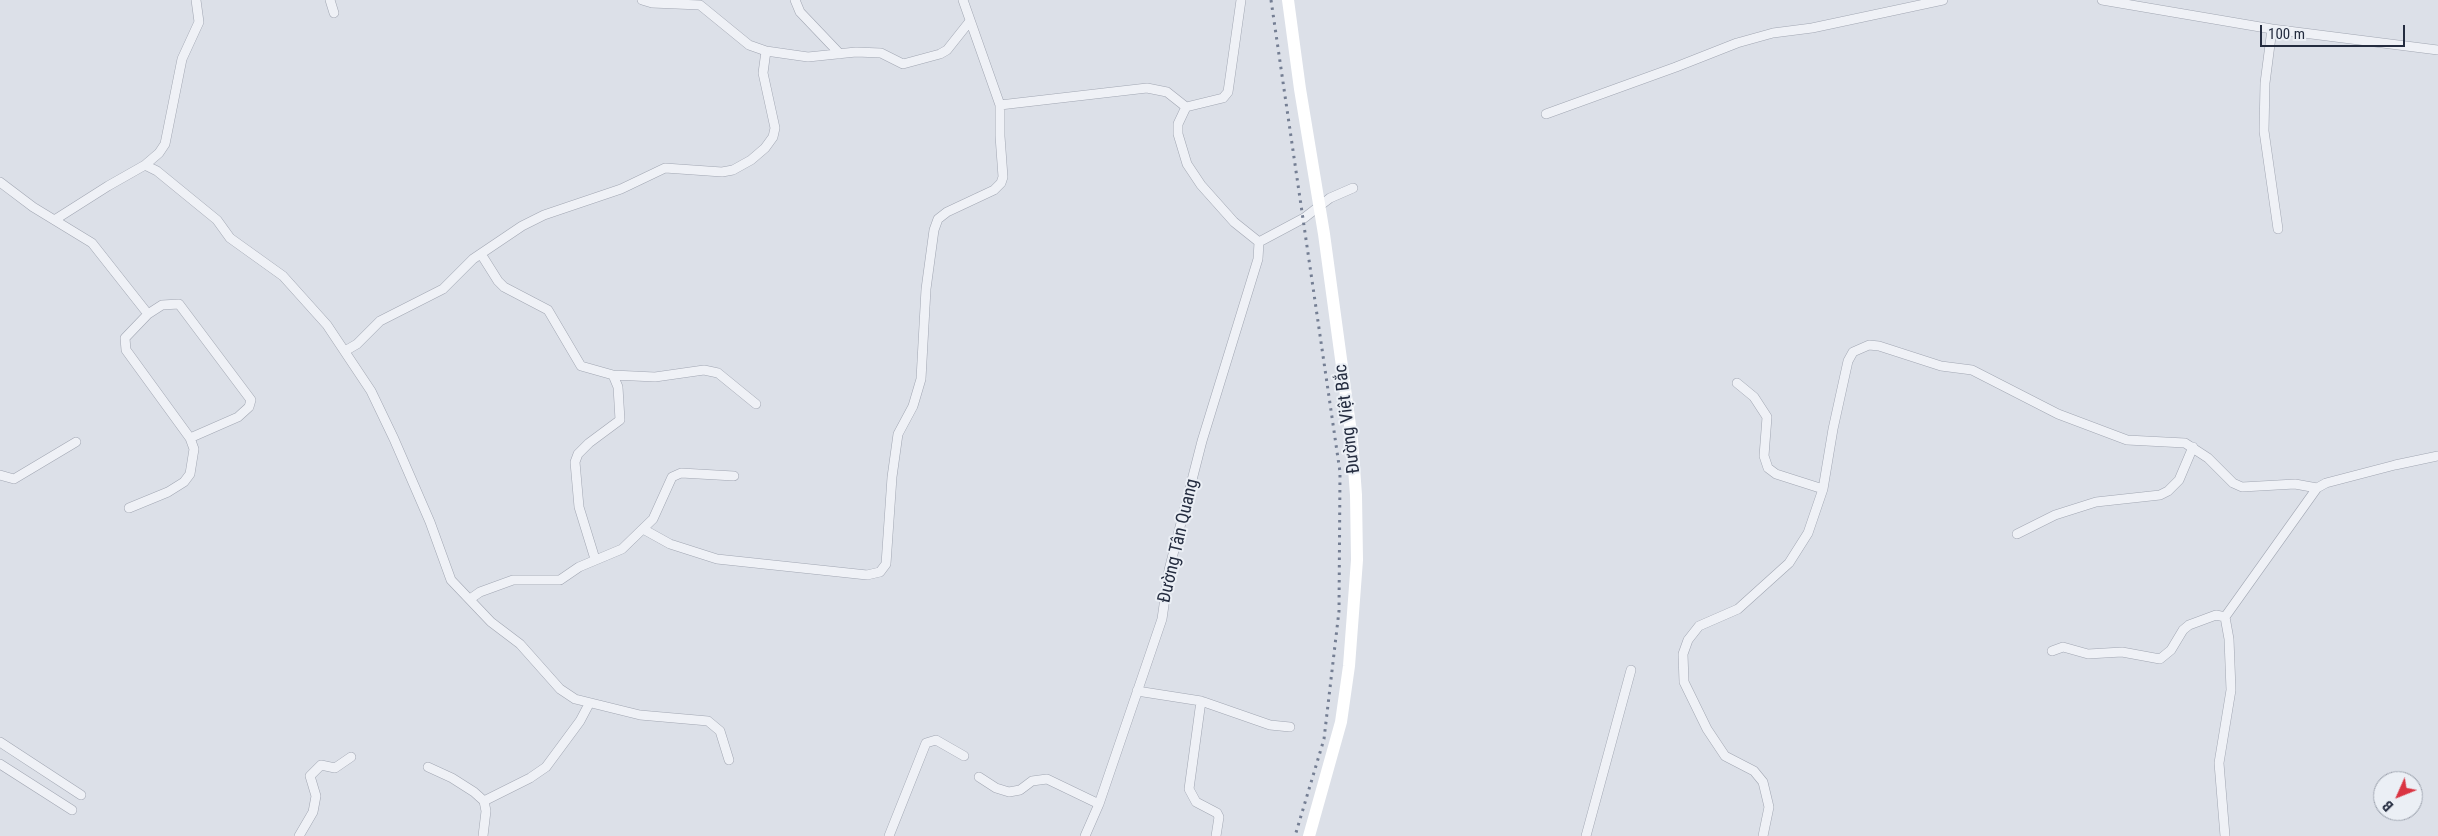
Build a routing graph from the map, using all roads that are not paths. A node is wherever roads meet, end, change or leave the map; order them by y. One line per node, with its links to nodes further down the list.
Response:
1 (196, 0): 20 (street)
2 (330, 0): 11 (street)
3 (642, 0): 10 (street)
4 (795, 0): 16 (street)
5 (963, 0): 12 (street)
6 (1241, 0): 18 (street)
7 (1288, 0): 23 (main road, Đường Việt Bắc)
8 (1943, 0): 19 (street)
9 (2102, 0): 13 (street)
10 (691, 1): 15 (street)
11 (334, 13)
12 (970, 21): 16 (street); 17 (street)
13 (2272, 29): 14 (street); 25 (street)
14 (2438, 50)
15 (766, 51): 16 (street); 27 (street)
16 (840, 54)
17 (1000, 105): 18 (street); 42 (street)
18 (1186, 107): 26 (street)
19 (1546, 114)
20 (145, 165): 24 (street); 29 (street)
21 (0, 182): 24 (street)
22 (1353, 188): 23 (street)
23 (1319, 206): 26 (street); 70 (main road, Đường Việt Bắc)
24 (56, 220): 28 (street)
25 (2278, 228)
26 (1259, 242): 49 (street, Đường Tân Quang)
27 (481, 254): 29 (street); 30 (street)
28 (148, 314): 33 (street); 33 (street)
29 (345, 351): 45 (street)
30 (613, 375): 32 (street); 44 (street)
31 (1737, 383): 40 (street)
32 (756, 404)
33 (190, 438): 41 (street)
34 (76, 442): 37 (street)
35 (2193, 448): 39 (street); 40 (street); 43 (street)
36 (2438, 456): 39 (street)
37 (0, 475)
38 (734, 476): 42 (street)
39 (2317, 488): 46 (street)
40 (1823, 489): 72 (street)
41 (129, 508)
42 (643, 529): 44 (street)
43 (2017, 534)
44 (595, 559): 45 (street)
45 (470, 599): 51 (street)
46 (2225, 617): 47 (street); 73 (street)
47 (2052, 651)
48 (1631, 670): 71 (street)
49 (1137, 691): 50 (street); 63 (street, Đường Tân Quang)
50 (1201, 700): 52 (street); 69 (street)
51 (589, 704): 57 (street); 62 (street)
52 (1290, 727)
53 (0, 742): 54 (street)
54 (12, 750): 58 (street); 61 (street)
55 (964, 756): 67 (street)
56 (351, 757): 65 (street)
57 (729, 760)
58 (1, 764): 64 (street)
59 (428, 767): 62 (street)
60 (979, 777): 63 (street)
61 (81, 794)
62 (484, 801): 66 (street)
63 (1099, 804): 68 (street, Đường Tân Quang)
64 (72, 810)
65 (300, 836)
66 (483, 836)
67 (889, 836)
68 (1084, 836)
69 (1216, 836)
70 (1309, 836)
71 (1586, 836)
72 (1763, 836)
73 (2225, 836)

